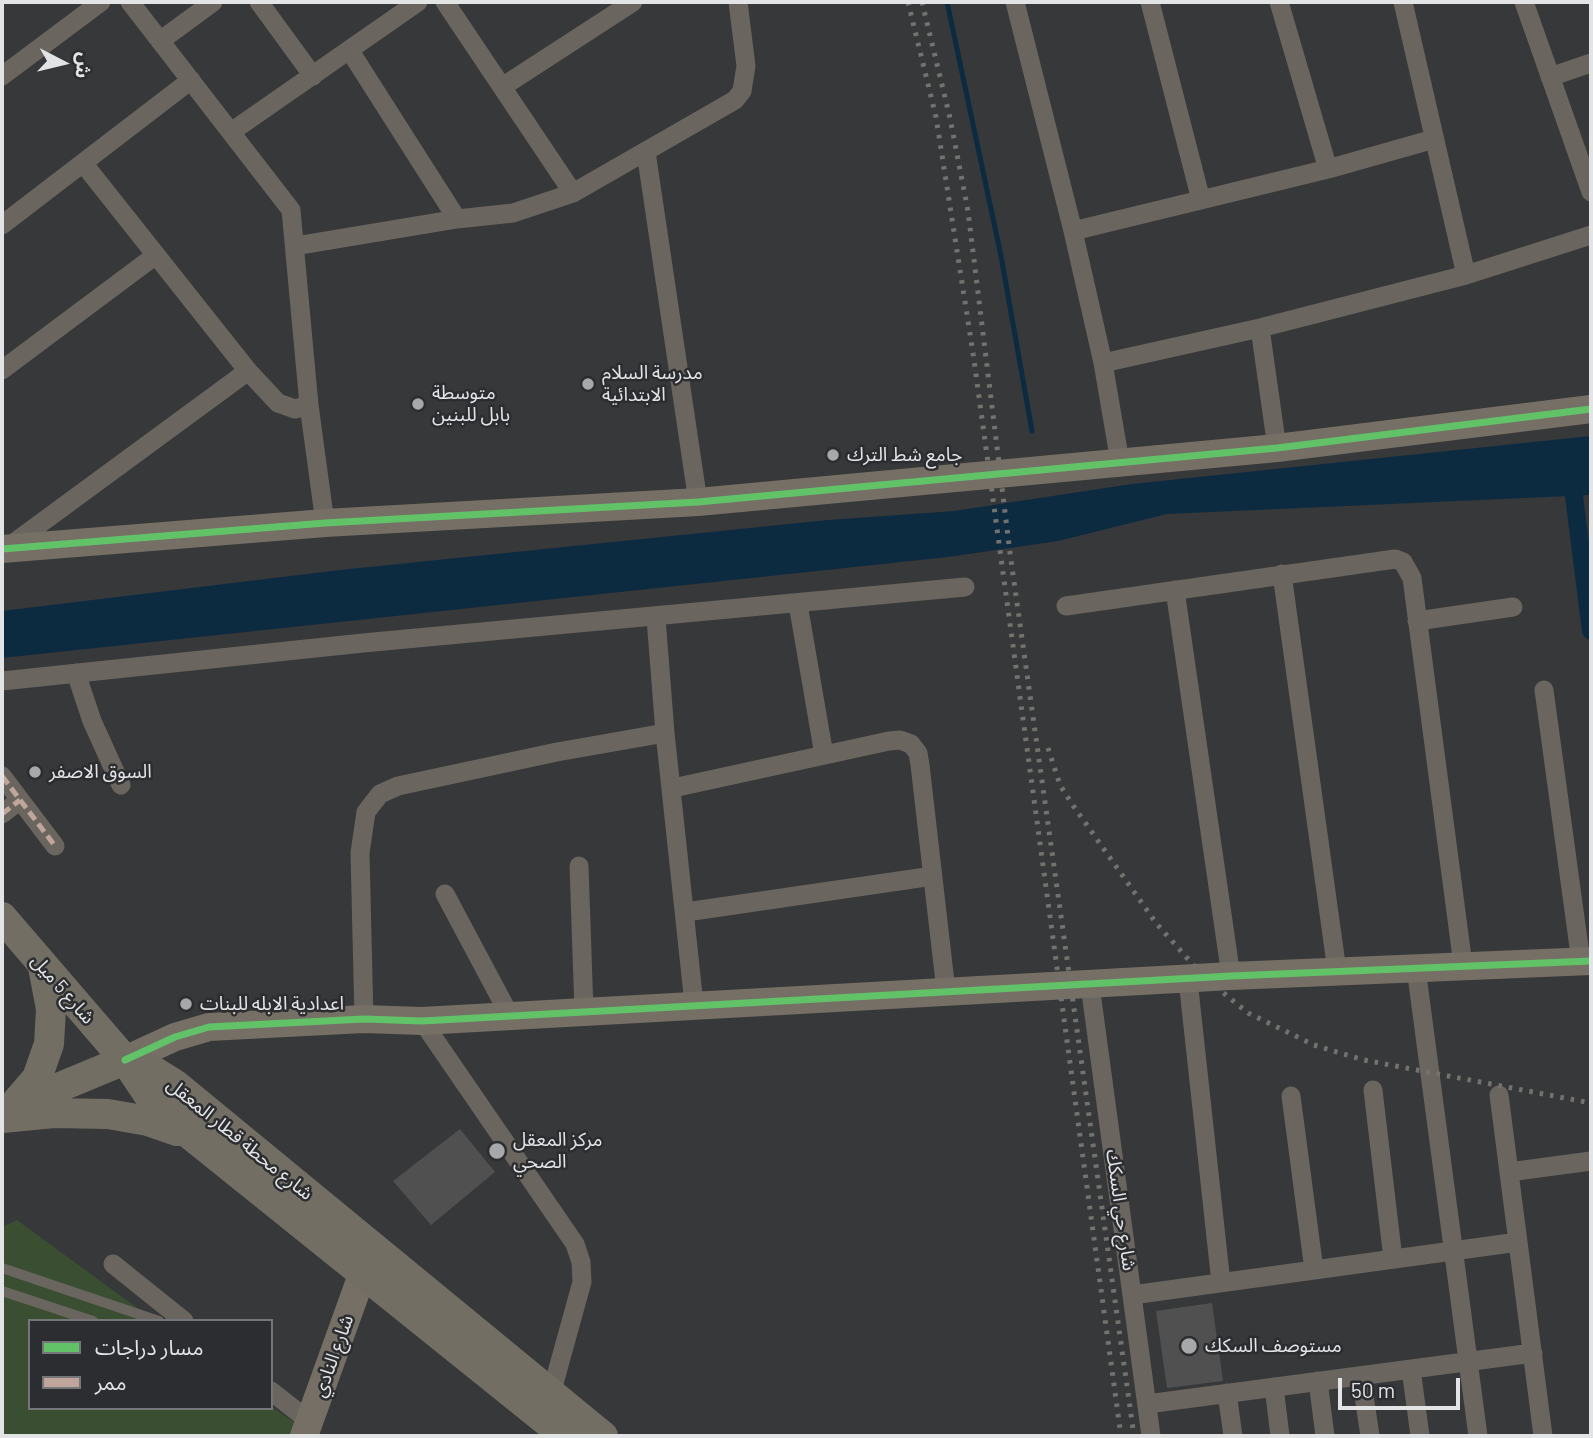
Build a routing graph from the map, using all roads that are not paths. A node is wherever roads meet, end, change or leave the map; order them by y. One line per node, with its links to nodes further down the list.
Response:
1 (101, 2): 17 (street)
2 (130, 2): 14 (street)
3 (213, 2): 14 (street)
4 (259, 2): 18 (street)
5 (418, 2): 15 (street)
6 (445, 2): 21 (street)
7 (633, 2): 21 (street)
8 (738, 2): 24 (street)
9 (1015, 2): 32 (street)
10 (1150, 2): 29 (street)
11 (1279, 2): 26 (street)
12 (1403, 2): 23 (street)
13 (1524, 2): 19 (street)
14 (160, 41): 20 (street)
15 (350, 51): 18 (street); 30 (street)
16 (1591, 63): 19 (street)
17 (2, 76)
18 (313, 76): 22 (street)
19 (1550, 77): 27 (street)
20 (191, 80): 22 (street); 25 (street)
21 (502, 87): 28 (street)
22 (231, 132): 34 (street)
23 (1434, 139): 26 (street); 36 (street)
24 (646, 152): 28 (street); 45 (street)
25 (83, 163): 31 (street); 35 (street)
26 (1328, 169): 29 (street)
27 (1591, 192)
28 (573, 193): 30 (street)
29 (1201, 201): 32 (street)
30 (457, 219): 34 (street)
31 (2, 225)
32 (1073, 231): 38 (street)
33 (1591, 235): 36 (street)
34 (295, 246): 41 (street)
35 (156, 255): 39 (street); 40 (street)
36 (1466, 275): 37 (street)
37 (1260, 328): 38 (street); 43 (street)
38 (1103, 363): 44 (street)
39 (2, 370)
40 (248, 371): 41 (street); 47 (street)
41 (309, 405): 46 (street)
42 (1591, 409): 43 (street)
43 (1277, 448): 44 (street)
44 (1120, 462): 45 (street)
45 (698, 502): 46 (street)
46 (325, 523): 47 (street)
47 (3, 546)
48 (1282, 574): 50 (street); 55 (street); 76 (street)
49 (965, 587): 51 (street)
50 (1175, 590): 52 (street); 77 (street)
51 (798, 604): 54 (street); 60 (street)
52 (1066, 606)
53 (1513, 607): 55 (street)
54 (656, 618): 56 (street); 59 (street)
55 (1418, 621): 73 (street)
56 (76, 673): 57 (street); 62 (street)
57 (2, 681)
58 (1544, 690): 72 (street)
59 (665, 733): 63 (street); 84 (street)
60 (824, 755): 63 (street); 68 (street)
61 (2, 776): 64 (street)
62 (121, 785)
63 (673, 788): 70 (street)
64 (20, 800): 65 (street); 66 (street)
65 (2, 814)
66 (55, 846)
67 (579, 866): 82 (street)
68 (933, 876): 70 (street); 80 (street)
69 (445, 894): 83 (street)
70 (686, 912): 81 (street)
71 (2, 917): 74 (main road, شارع 5 ميل)
72 (1586, 961): 73 (street)
73 (1463, 965): 75 (street)
74 (43, 967): 86 (main road, شارع 5 ميل); 90 (main road)
75 (1416, 968): 76 (street); 95 (street)
76 (1337, 971): 77 (street)
77 (1231, 976): 78 (street)
78 (1188, 980): 79 (street); 101 (street)
79 (1090, 985): 80 (street); 103 (street, شارع حي السكك)
80 (946, 992): 81 (street)
81 (694, 1004): 82 (street)
82 (584, 1011): 83 (street)
83 (510, 1016): 85 (street)
84 (365, 1019): 85 (street); 86 (street)
85 (422, 1021): 116 (street)
86 (125, 1060): 90 (main road); 91 (main road, شارع محطة قطار المعقل); 116 (main road, شارع محطة قطار المعقل)
87 (1373, 1090): 96 (street)
88 (1499, 1094): 93 (street)
89 (1291, 1096): 99 (street)
90 (5, 1112): 91 (main road)
91 (194, 1139): 100 (main road, شارع محطة قطار المعقل)
92 (1591, 1161): 93 (street)
93 (1509, 1172): 94 (street)
94 (1518, 1242): 95 (street); 107 (street)
95 (1454, 1251): 96 (street); 108 (street)
96 (1393, 1259): 99 (street)
97 (113, 1264): 106 (street)
98 (2, 1268): 105 (lane)
99 (1314, 1270): 101 (street)
100 (362, 1275): 116 (main road, شارع محطة قطار المعقل); 117 (street, شارع النادي)
101 (1221, 1283): 103 (street)
102 (2, 1291): 104 (lane)
103 (1132, 1295): 115 (street, شارع حي السكك)
104 (87, 1319)
105 (153, 1319)
106 (182, 1319)
107 (1533, 1353): 108 (street); 126 (street)
108 (1468, 1362): 109 (street); 125 (street)
109 (1411, 1369): 110 (street); 124 (street)
110 (1361, 1376): 111 (street); 123 (street)
111 (1318, 1381): 112 (street); 122 (street)
112 (1273, 1387): 114 (street); 121 (street)
113 (273, 1393): 117 (street)
114 (1227, 1393): 115 (street); 120 (street)
115 (1147, 1404): 119 (street, شارع حي السكك)
116 (550, 1422): 118 (main road, شارع محطة قطار المعقل)
117 (306, 1429)
118 (603, 1436)
119 (1152, 1436)
120 (1233, 1436)
121 (1280, 1436)
122 (1325, 1436)
123 (1370, 1436)
124 (1420, 1436)
125 (1478, 1436)
126 (1543, 1436)

